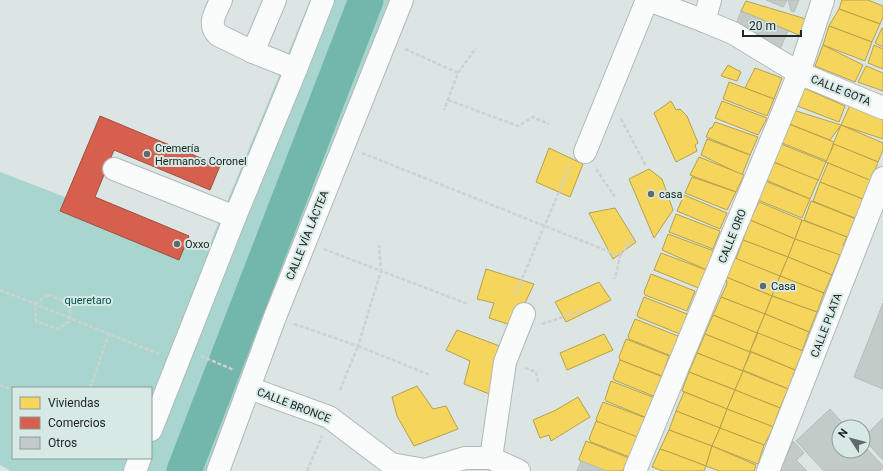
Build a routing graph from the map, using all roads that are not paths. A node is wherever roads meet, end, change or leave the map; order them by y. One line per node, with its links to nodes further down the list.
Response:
1 (221, 0): 9 (street)
2 (275, 0): 9 (street)
3 (323, 0): 10 (street)
4 (402, 0): 18 (street, CALLE VÍA LÁCTEA)
5 (648, 0): 8 (street, CALLE GOTA); 13 (street)
6 (710, 0): 8 (street)
7 (823, 0): 11 (street, CALLE ORO)
8 (704, 20): 11 (street, CALLE GOTA)
9 (253, 52): 10 (street)
10 (296, 69): 16 (street)
11 (798, 73): 12 (street, CALLE GOTA); 26 (street, CALLE ORO)
12 (883, 108)
13 (585, 152)
14 (114, 169): 16 (street)
15 (883, 178): 27 (street, CALLE PLATA)
16 (235, 217): 19 (street)
17 (521, 323): 20 (street)
18 (249, 388): 22 (street, CALLE BRONCE); 24 (street, CALLE VÍA LÁCTEA)
19 (152, 427)
20 (491, 458): 22 (street, CALLE BRONCE); 25 (street)
21 (140, 459): 23 (street)
22 (392, 468)
23 (135, 471)
24 (218, 471)
25 (519, 471)
26 (635, 471)
27 (768, 471)

